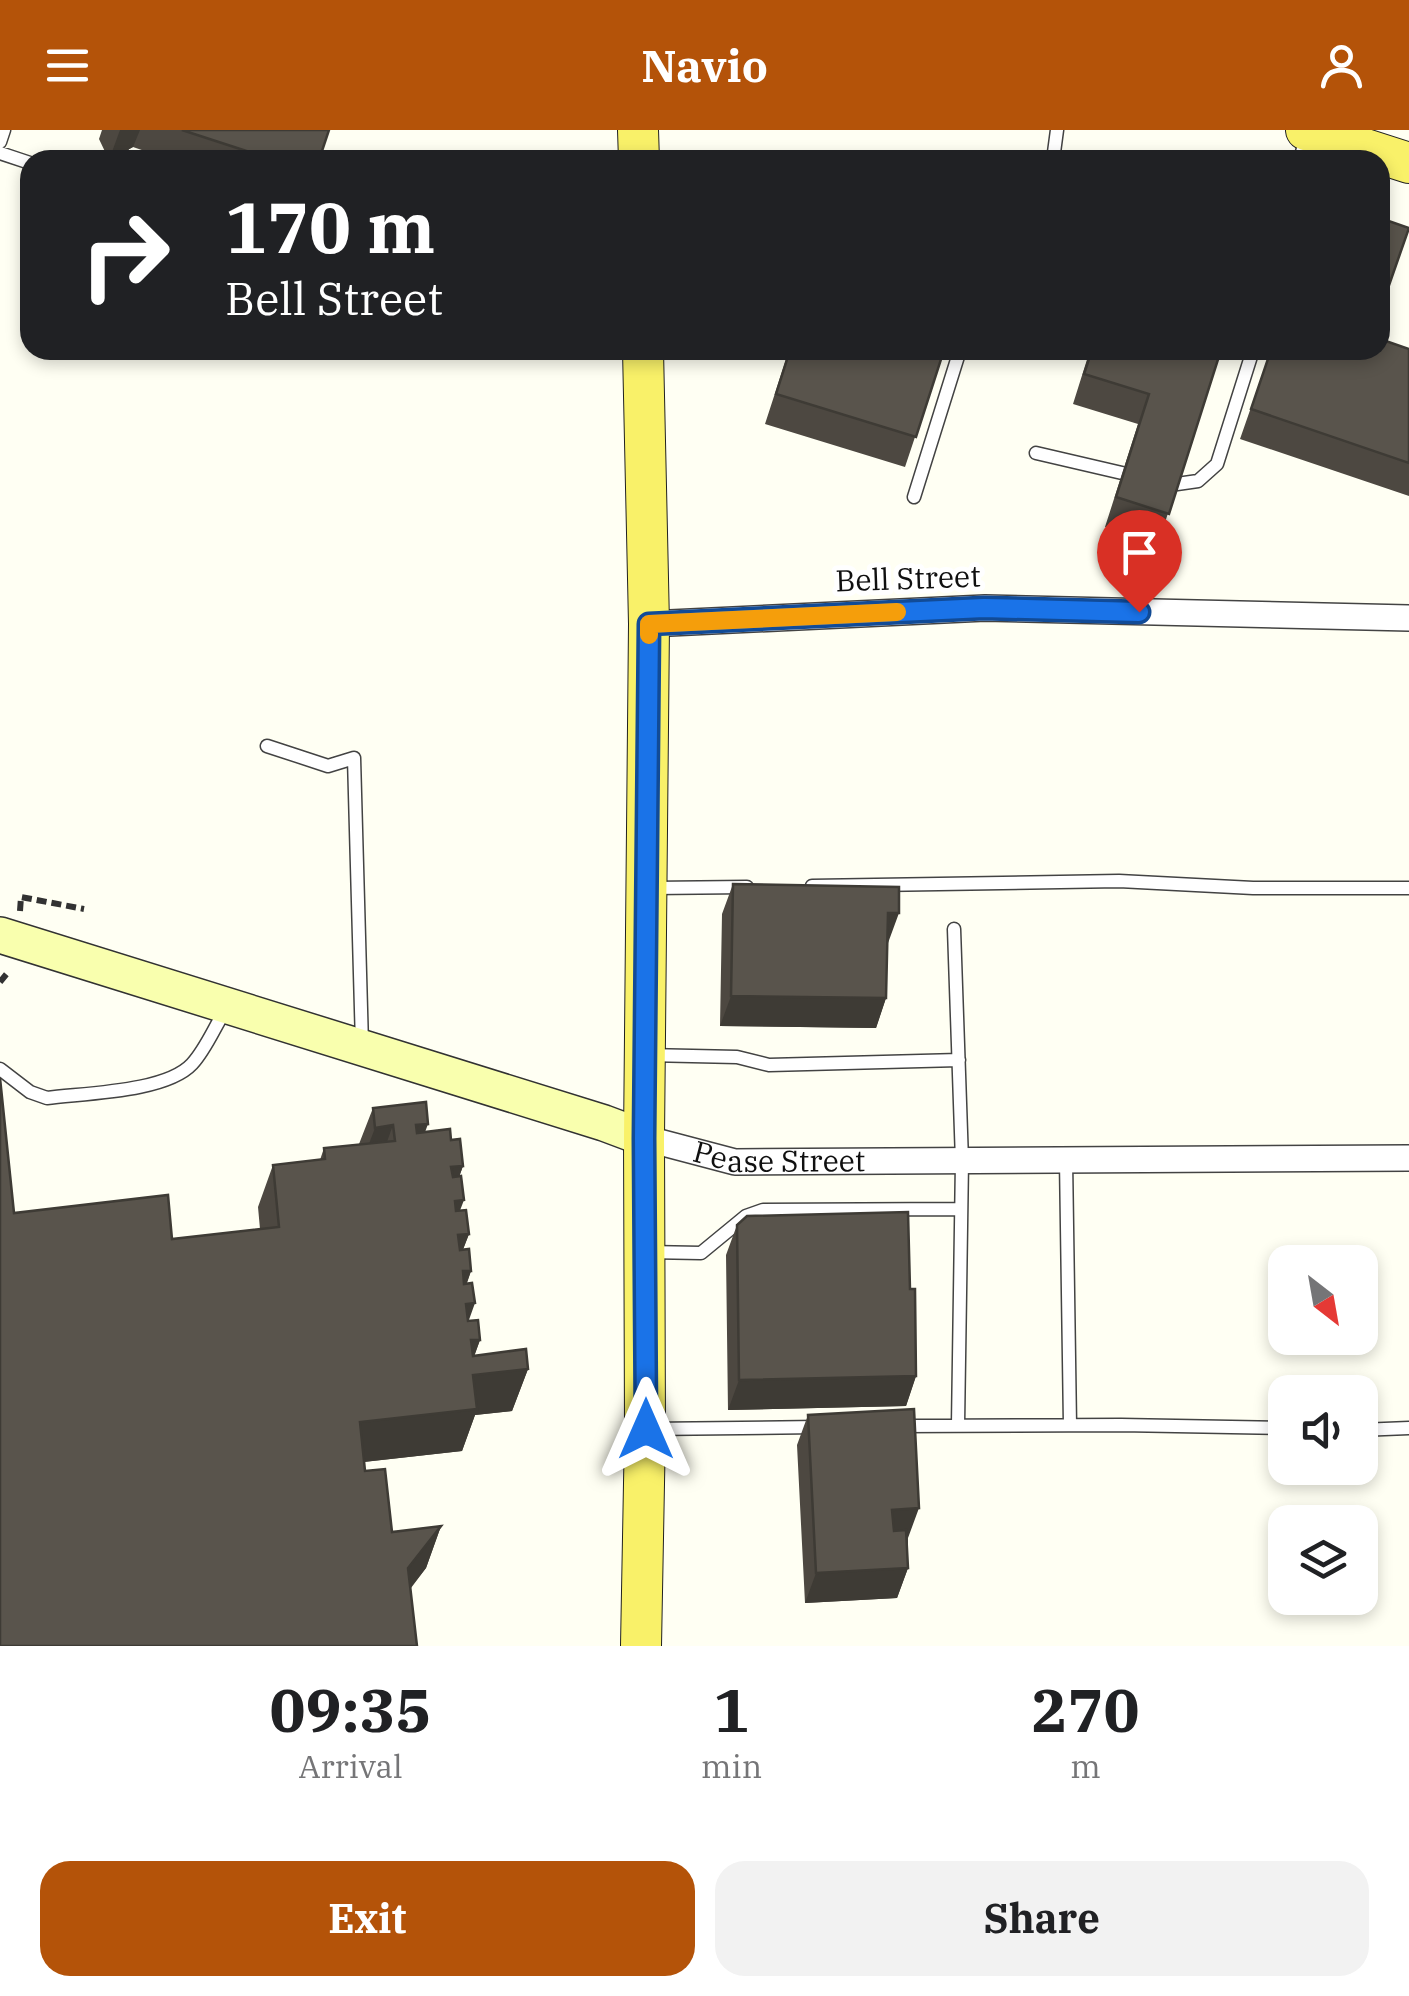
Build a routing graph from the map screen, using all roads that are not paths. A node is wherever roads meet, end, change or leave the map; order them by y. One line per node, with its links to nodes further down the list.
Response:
1 (4, 130): 3 (lane)
2 (1307, 130): 4 (main road)
3 (0, 142)
4 (1369, 150)
5 (643, 360): 13 (main road)
6 (957, 360): 11 (lane)
7 (1250, 360): 10 (lane)
8 (1036, 453): 9 (lane)
9 (1122, 473)
10 (1178, 484)
11 (914, 497)
12 (1409, 618): 13 (street, Bell Street)
13 (649, 624): 17 (main road)
14 (267, 746): 22 (lane)
15 (766, 886): 17 (lane)
16 (805, 886): 18 (lane)
17 (648, 888): 23 (main road)
18 (1409, 888)
19 (954, 930): 24 (lane)
20 (0, 935): 21 (street, Pease Street)
21 (228, 1006): 22 (street, Pease Street); 25 (lane)
22 (362, 1048): 26 (street, Pease Street)
23 (645, 1055): 24 (lane); 26 (main road)
24 (959, 1060): 29 (lane)
25 (0, 1069)
26 (644, 1138): 29 (street, Pease Street); 31 (main road)
27 (1409, 1158): 28 (street, Pease Street)
28 (1066, 1160): 29 (street, Pease Street); 32 (lane)
29 (962, 1161): 30 (lane)
30 (961, 1208): 31 (lane); 34 (lane)
31 (645, 1252): 38 (main road)
32 (1070, 1425): 34 (lane); 36 (lane)
33 (886, 1426): 34 (lane)
34 (958, 1426)
35 (831, 1427): 38 (lane)
36 (1268, 1428)
37 (1409, 1428): 39 (lane)
38 (646, 1429): 40 (main road)
39 (1378, 1429)
40 (641, 1646)

